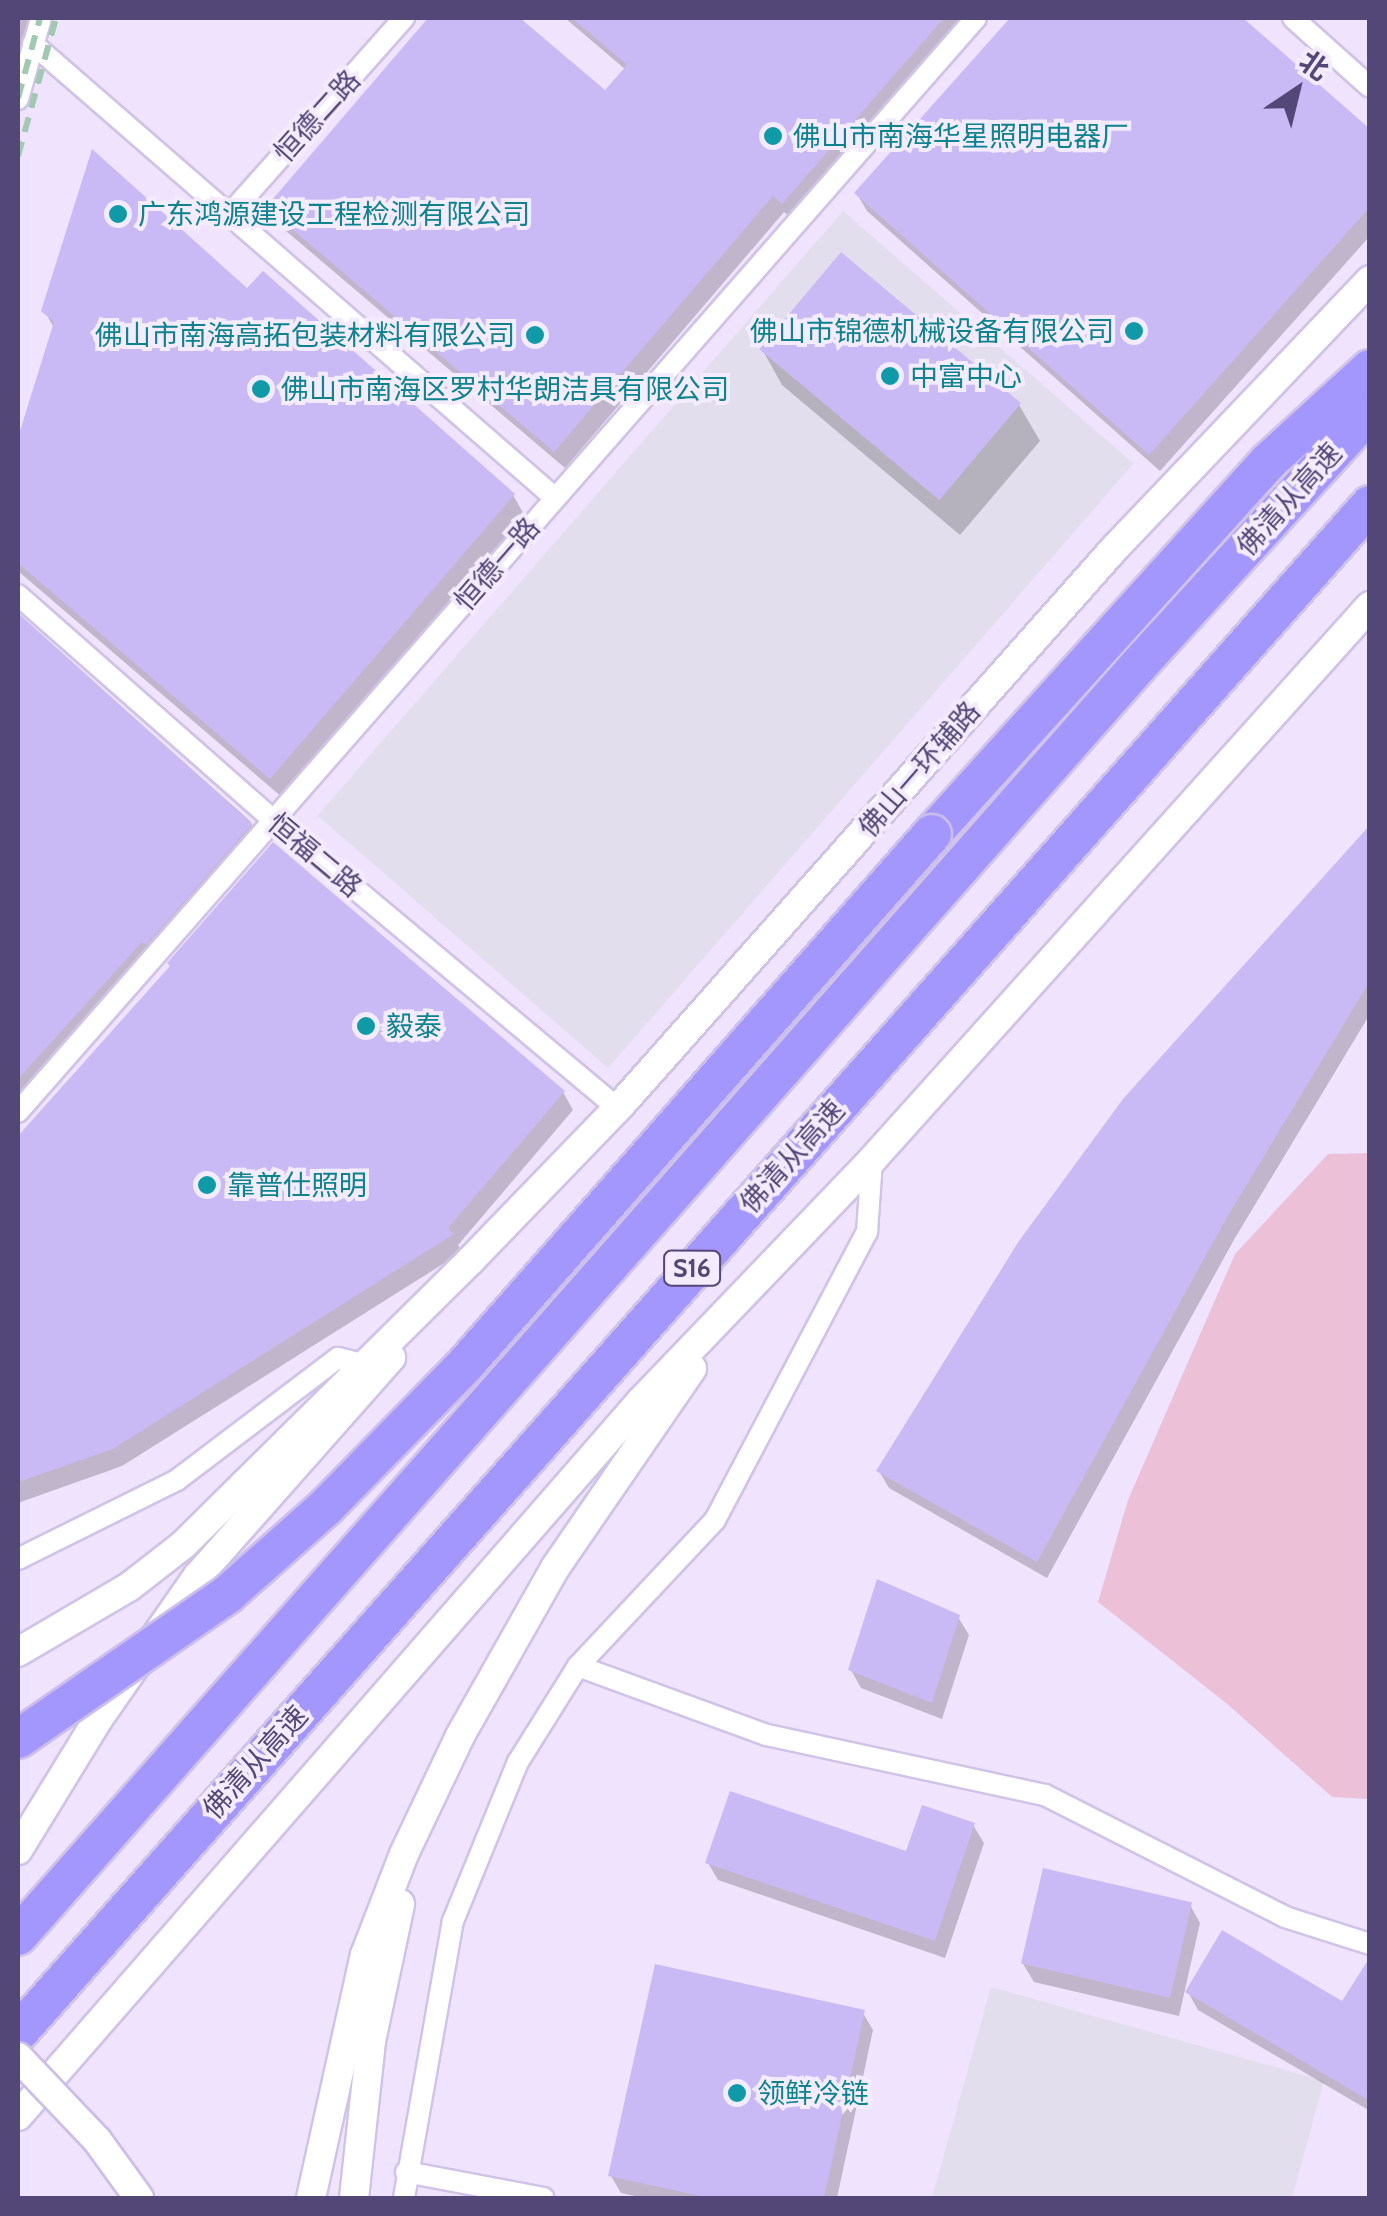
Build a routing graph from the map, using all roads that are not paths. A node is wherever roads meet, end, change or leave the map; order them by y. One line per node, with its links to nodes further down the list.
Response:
1 (41, 18): 5 (street)
2 (404, 18): 8 (street, 恒德二路)
3 (976, 18): 12 (street, 恒德一路)
4 (1293, 18): 6 (street)
5 (33, 44): 7 (street); 8 (street)
6 (1370, 87)
7 (18, 98)
8 (229, 214): 12 (street)
9 (1369, 281): 17 (main road, 佛山一环辅路)
10 (1370, 369): 26 (highway, bridge)
11 (1370, 412): 29 (highway, 佛清从高速 / S16)
12 (555, 498): 16 (street, 恒德一路)
13 (1370, 505): 31 (highway, 佛清从高速 / S16)
14 (18, 595): 16 (street, 恒福二路)
15 (1370, 606): 19 (main road)
16 (273, 820): 17 (street, 恒福二路); 18 (street, 恒德一路)
17 (618, 1108): 20 (main road, 佛山一环辅路)
18 (18, 1112)
19 (872, 1160): 21 (main road); 25 (street)
20 (472, 1260): 22 (main road); 28 (main road)
21 (767, 1270): 27 (main road); 33 (main road)
22 (362, 1364): 23 (street); 24 (main road)
23 (18, 1558)
24 (18, 1652)
25 (578, 1666): 30 (street); 34 (street)
26 (18, 1739)
27 (438, 1784): 36 (main road); 37 (main road)
28 (18, 1850)
29 (18, 1936)
30 (1370, 1944)
31 (18, 2034)
32 (18, 2056): 35 (main road, bridge)
33 (18, 2116)
34 (406, 2172): 38 (street); 39 (street)
35 (139, 2198)
36 (310, 2198)
37 (354, 2198)
38 (404, 2198)
39 (544, 2198)

